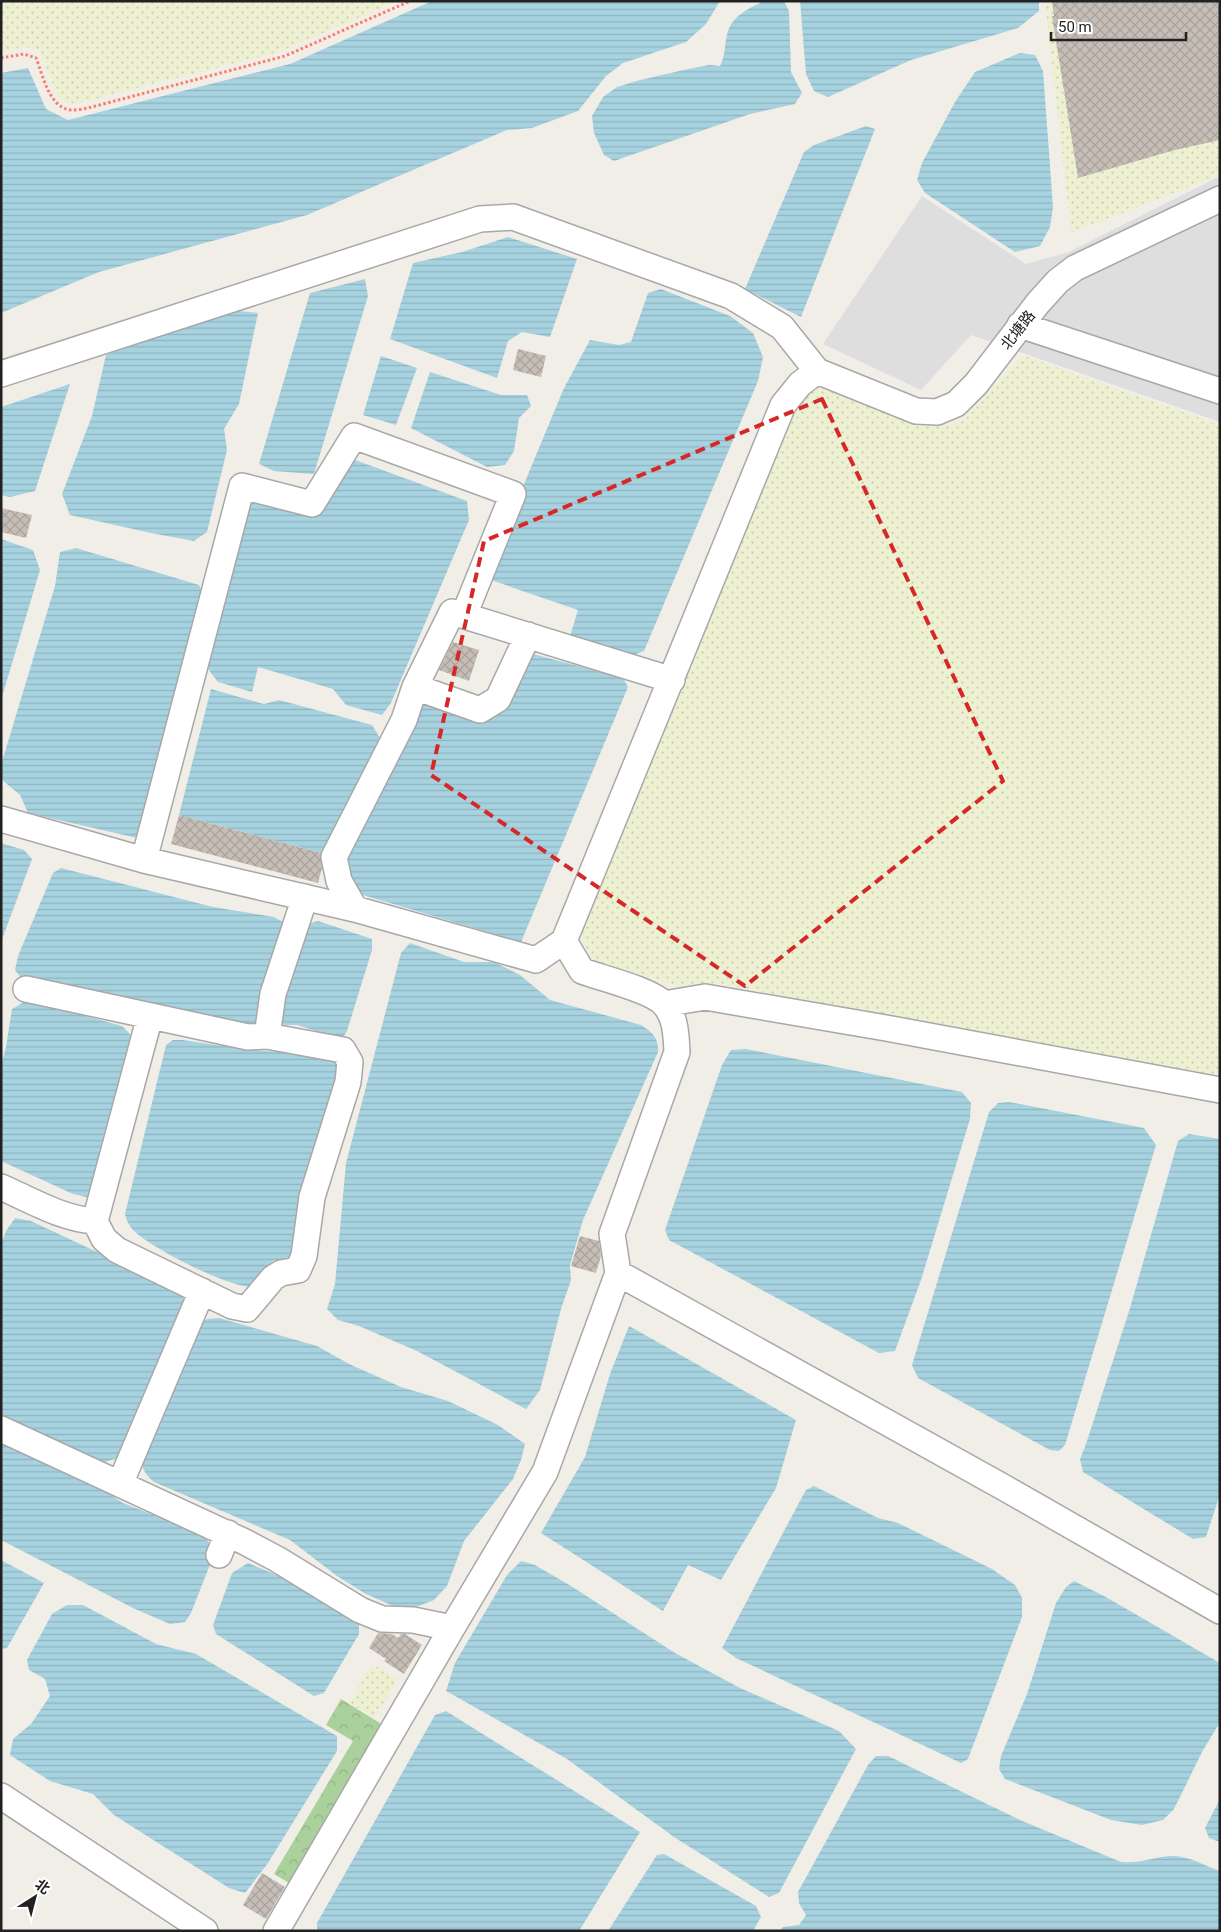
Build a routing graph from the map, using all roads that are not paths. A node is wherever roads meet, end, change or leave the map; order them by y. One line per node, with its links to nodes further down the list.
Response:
1 (1220, 199): 2 (street, 北塘路)
2 (1020, 325): 3 (street, 北塘路); 5 (street)
3 (817, 372): 4 (street); 8 (street)
4 (1, 374)
5 (1220, 391)
6 (464, 615): 7 (street); 9 (street); 11 (street)
7 (528, 635): 8 (street); 9 (street)
8 (672, 680): 14 (street)
9 (415, 687): 13 (street)
10 (1, 819): 11 (street)
11 (144, 860): 12 (street)
12 (305, 897): 13 (street); 18 (street)
13 (355, 909): 14 (street)
14 (564, 942): 16 (street)
15 (26, 989): 17 (street)
16 (664, 1004): 19 (street); 22 (street)
17 (150, 1016): 18 (street); 21 (street)
18 (267, 1036): 23 (street)
19 (1220, 1090)
20 (1, 1187): 21 (street)
21 (94, 1221): 23 (street)
22 (618, 1273): 26 (street); 27 (street)
23 (202, 1291): 25 (street)
24 (1, 1429): 25 (street)
25 (120, 1484): 27 (street)
26 (1220, 1611)
27 (452, 1628): 30 (street)
28 (1, 1796): 29 (street)
29 (205, 1931)
30 (276, 1931)

